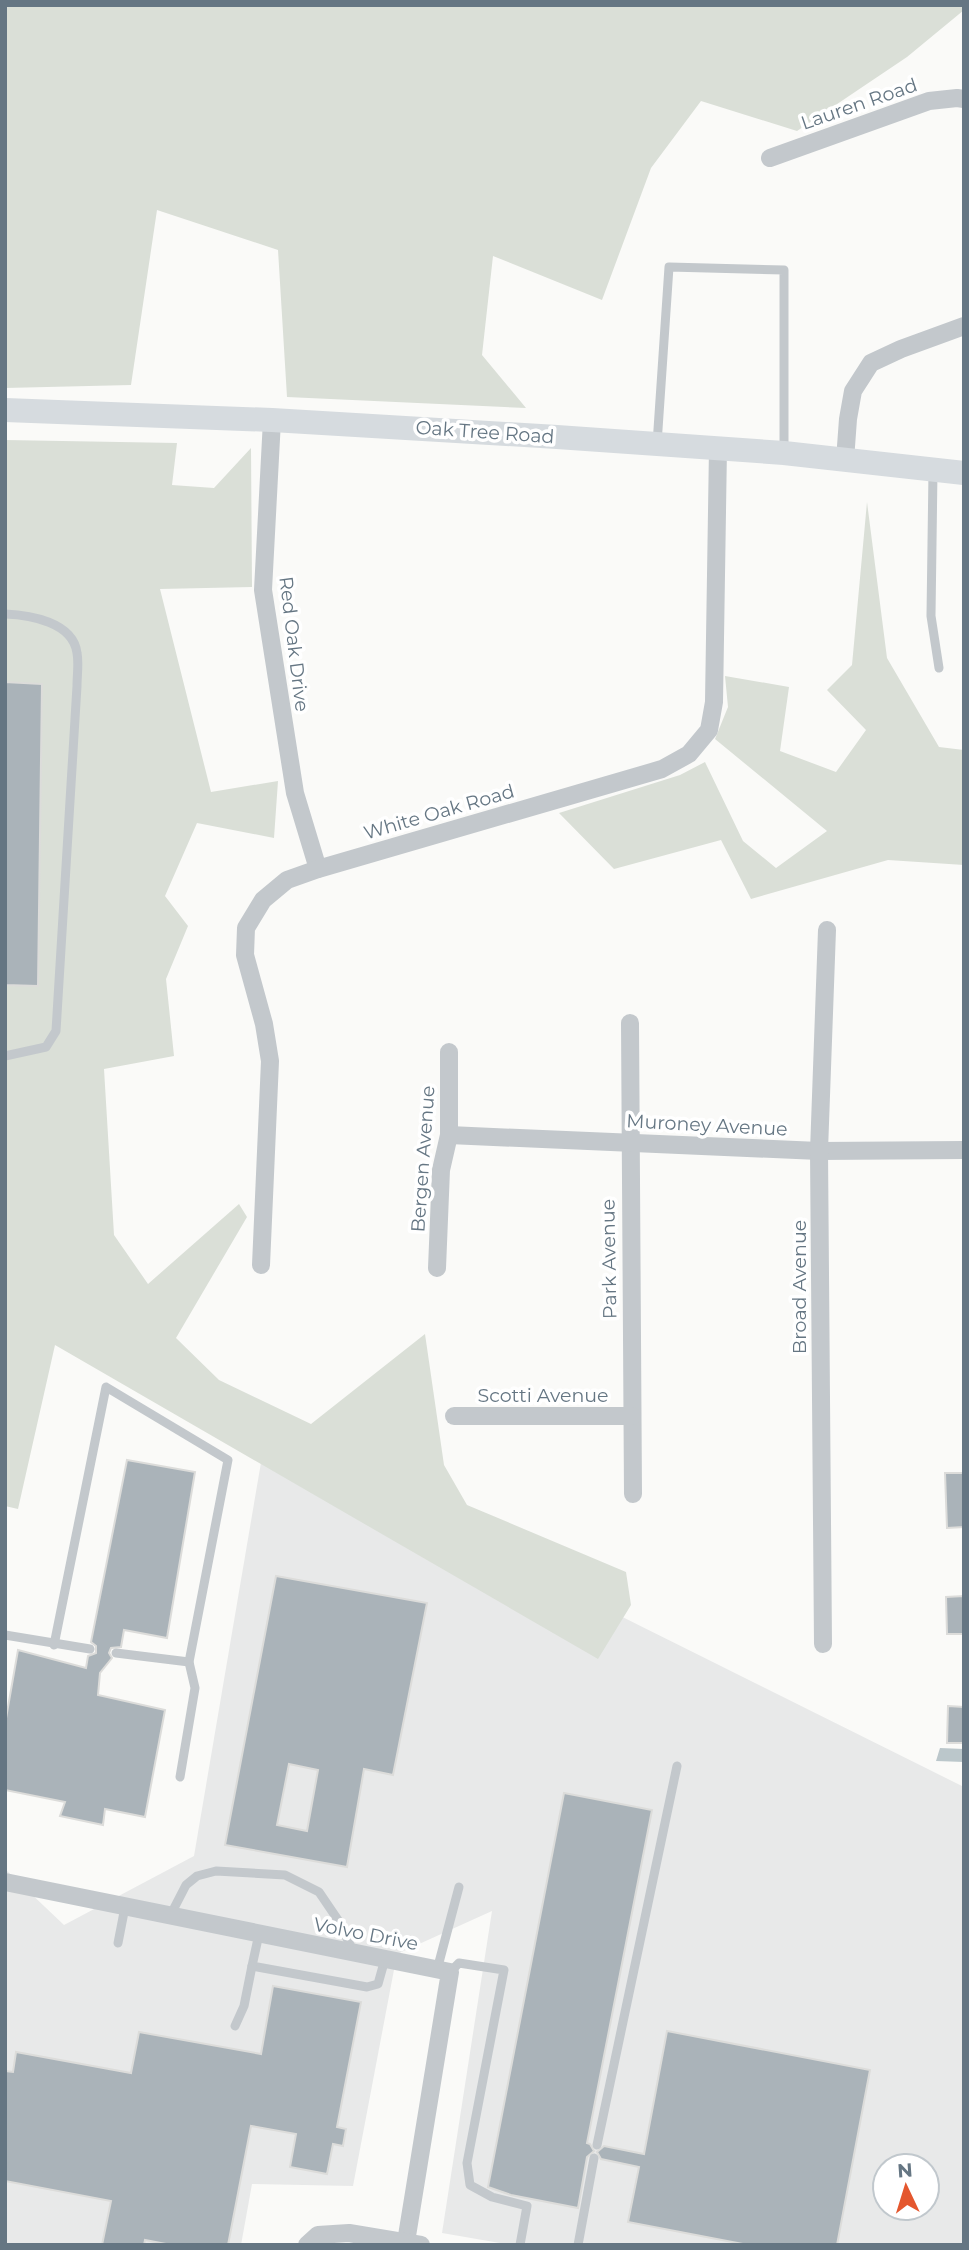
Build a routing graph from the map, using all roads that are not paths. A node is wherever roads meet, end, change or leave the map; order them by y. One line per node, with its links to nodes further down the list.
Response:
1 (964, 99): 2 (street, Lauren Road)
2 (770, 158)
3 (964, 326): 9 (street)
4 (5, 410): 5 (street, Oak Tree Road)
5 (272, 419): 6 (street, Oak Tree Road); 14 (street, Red Oak Drive)
6 (657, 444): 7 (street, Oak Tree Road); 8 (lane)
7 (718, 448): 8 (street, Oak Tree Road); 14 (street, White Oak Road)
8 (785, 453): 9 (street, Oak Tree Road)
9 (845, 460): 10 (street, Oak Tree Road)
10 (933, 470): 11 (street, Oak Tree Road); 13 (lane)
11 (964, 473)
12 (5, 614): 18 (lane)
13 (939, 668)
14 (318, 869): 23 (street, White Oak Road)
15 (827, 930): 22 (street, Broad Avenue)
16 (630, 1024): 20 (street, Park Avenue)
17 (449, 1052): 19 (street, Bergen Avenue)
18 (5, 1056)
19 (449, 1135): 20 (street, Muroney Avenue); 24 (street, Bergen Avenue)
20 (629, 1142): 22 (street, Muroney Avenue); 26 (street, Park Avenue)
21 (964, 1150): 22 (street, Muroney Avenue)
22 (819, 1151): 29 (street, Broad Avenue)
23 (261, 1265)
24 (437, 1268)
25 (454, 1416): 26 (street, Scotti Avenue)
26 (632, 1416): 27 (street, Park Avenue)
27 (633, 1494)
28 (5, 1635): 30 (lane)
29 (823, 1644)
30 (54, 1645): 31 (lane); 33 (lane)
31 (90, 1649)
32 (116, 1653): 33 (lane)
33 (189, 1662): 35 (lane)
34 (677, 1766): 47 (lane)
35 (180, 1777)
36 (5, 1882): 38 (street, Volvo Drive)
37 (459, 1887): 45 (lane)
38 (125, 1907): 39 (street, Volvo Drive); 41 (lane)
39 (170, 1916): 40 (street, Volvo Drive); 42 (lane)
40 (260, 1934): 42 (street, Volvo Drive); 44 (lane)
41 (118, 1942)
42 (354, 1953): 43 (street, Volvo Drive)
43 (385, 1959): 44 (lane); 45 (street, Volvo Drive)
44 (252, 1966): 46 (lane)
45 (444, 1971): 50 (street); 51 (lane)
46 (235, 2026)
47 (597, 2145)
48 (594, 2158): 52 (lane)
49 (313, 2240): 50 (street)
50 (414, 2243)
51 (520, 2245)
52 (578, 2245)

